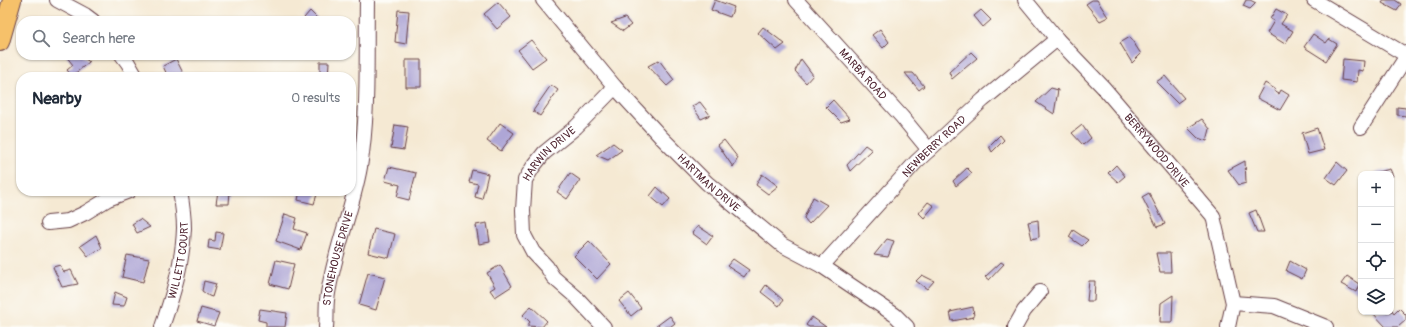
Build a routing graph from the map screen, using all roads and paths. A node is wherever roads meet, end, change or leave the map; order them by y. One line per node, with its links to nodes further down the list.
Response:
1 (12, 0): 9 (main road)
2 (57, 0): 8 (street)
3 (367, 0): 18 (street, STONEHOUSE DRIVE)
4 (543, 0): 15 (street, HARTMAN DRIVE)
5 (796, 0): 17 (street, MARBA ROAD)
6 (1025, 0): 10 (street, BERRYWOOD DRIVE)
7 (1314, 0): 12 (street)
8 (86, 16)
9 (3, 19): 11 (main road)
10 (1057, 39): 17 (street, NEWBERRY ROAD); 25 (street, BERRYWOOD DRIVE)
11 (0, 42)
12 (1406, 56): 16 (street)
13 (125, 60): 14 (street)
14 (133, 72)
15 (615, 87): 23 (street, HARTMAN DRIVE); 28 (street, HARWIN DRIVE)
16 (1361, 127)
17 (929, 150): 23 (street, NEWBERRY ROAD)
18 (356, 186)
19 (116, 196): 22 (street)
20 (181, 196): 26 (street, WILLETT COURT)
21 (354, 196): 27 (street, STONEHOUSE DRIVE)
22 (48, 223)
23 (822, 266): 29 (street, HARTMAN DRIVE)
24 (1040, 292): 30 (street)
25 (1232, 303): 31 (street, BERRYWOOD DRIVE); 32 (street)
26 (162, 327)
27 (326, 327)
28 (604, 327)
29 (907, 327)
30 (1015, 327)
31 (1228, 327)
32 (1326, 327)

